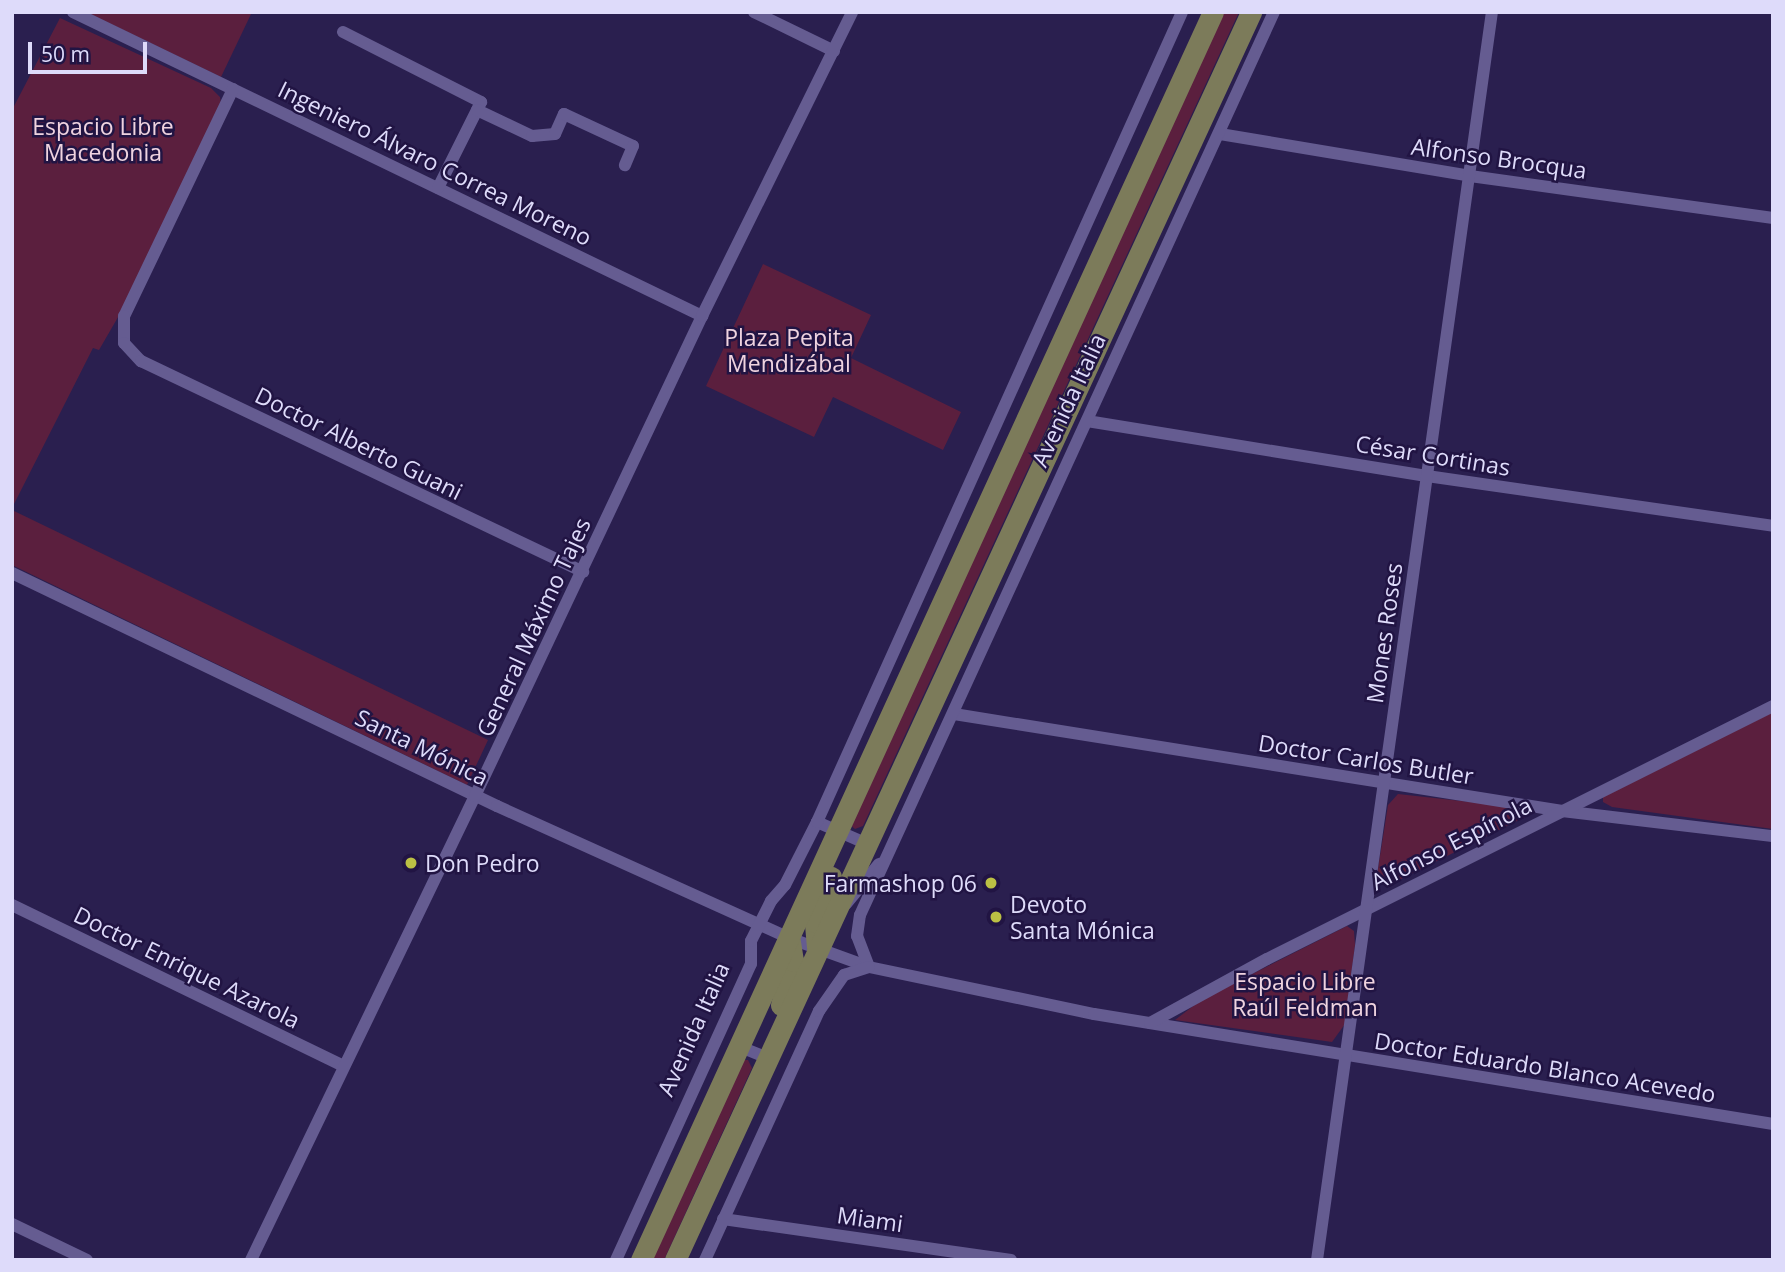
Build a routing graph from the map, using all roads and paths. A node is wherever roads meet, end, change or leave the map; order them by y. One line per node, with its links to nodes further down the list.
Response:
1 (73, 12): 11 (street, Ingeniero Álvaro Correa Moreno)
2 (754, 12): 10 (street)
3 (852, 12): 10 (street, General Máximo Tajes)
4 (1182, 12): 20 (street, Avenida Italia)
5 (1213, 12): 21 (main road, Avenida Italia)
6 (1251, 12): 32 (main road, Avenida Italia)
7 (1274, 12): 13 (street, Avenida Italia)
8 (1492, 12): 15 (street, Mones Roses)
9 (343, 32): 12 (street)
10 (834, 51): 18 (street, General Máximo Tajes)
11 (233, 89): 16 (street, Ingeniero Álvaro Correa Moreno); 24 (street, Doctor Alberto Guani)
12 (477, 110): 14 (street); 16 (street)
13 (1220, 134): 15 (street, Alfonso Brocqua); 19 (street, Avenida Italia)
14 (625, 165)
15 (1470, 176): 17 (street, Alfonso Brocqua); 22 (street, Mones Roses)
16 (438, 188): 18 (street, Ingeniero Álvaro Correa Moreno)
17 (1773, 218)
18 (702, 316): 24 (street, General Máximo Tajes)
19 (1087, 421): 22 (street, César Cortinas); 27 (street, Avenida Italia)
20 (981, 461): 21 (street); 28 (street, Avenida Italia)
21 (1002, 472): 29 (main road, Avenida Italia)
22 (1427, 476): 23 (street, César Cortinas); 30 (street, Mones Roses)
23 (1773, 526)
24 (583, 572): 31 (street, General Máximo Tajes)
25 (12, 573): 31 (street, Santa Mónica)
26 (1773, 706): 34 (street, Alfonso Espínola)
27 (954, 715): 30 (street, Doctor Carlos Butler); 33 (street, Avenida Italia)
28 (853, 742): 29 (street); 35 (street, Avenida Italia)
29 (874, 751): 36 (main road, Avenida Italia)
30 (1385, 783): 34 (street, Doctor Carlos Butler); 41 (street, Mones Roses)
31 (475, 796): 43 (street, Santa Mónica); 51 (street, General Máximo Tajes)
32 (888, 798): 33 (street); 38 (main road, Avenida Italia)
33 (911, 809): 39 (street, Avenida Italia)
34 (1562, 811): 37 (street, Doctor Carlos Butler); 41 (street, Alfonso Espínola)
35 (817, 822): 36 (street); 43 (street, Avenida Italia)
36 (838, 831): 38 (street); 44 (main road, Avenida Italia); 45 (main road)
37 (1773, 836)
38 (867, 844): 42 (main road, Avenida Italia)
39 (891, 850): 42 (street, Avenida Italia); 46 (street, Avenida Italia)
40 (12, 905): 51 (street, Doctor Enrique Azarola)
41 (1368, 908): 47 (street, Alfonso Espínola); 49 (street, Mones Roses)
42 (830, 923): 45 (main road, Avenida Italia)
43 (759, 924): 44 (street, Santa Mónica); 57 (street, Avenida Italia)
44 (789, 938): 45 (street, Santa Mónica); 48 (main road, Avenida Italia); 50 (main road)
45 (818, 950): 46 (street, Doctor Eduardo Blanco Acevedo); 50 (main road, Avenida Italia)
46 (869, 967): 47 (street, Doctor Eduardo Blanco Acevedo); 53 (street)
47 (1150, 1023): 49 (street, Doctor Eduardo Blanco Acevedo)
48 (738, 1046): 50 (street, Avenida Italia); 58 (main road, Avenida Italia)
49 (1347, 1057): 52 (street, Doctor Eduardo Blanco Acevedo); 62 (street, Mones Roses)
50 (767, 1058): 59 (main road, Avenida Italia)
51 (343, 1066): 56 (street, General Máximo Tajes)
52 (1773, 1124)
53 (723, 1220): 60 (street); 61 (street, Miami)
54 (12, 1224): 55 (street)
55 (88, 1260)
56 (251, 1260)
57 (616, 1260)
58 (642, 1260)
59 (675, 1260)
60 (705, 1260)
61 (1011, 1260)
62 (1317, 1260)

